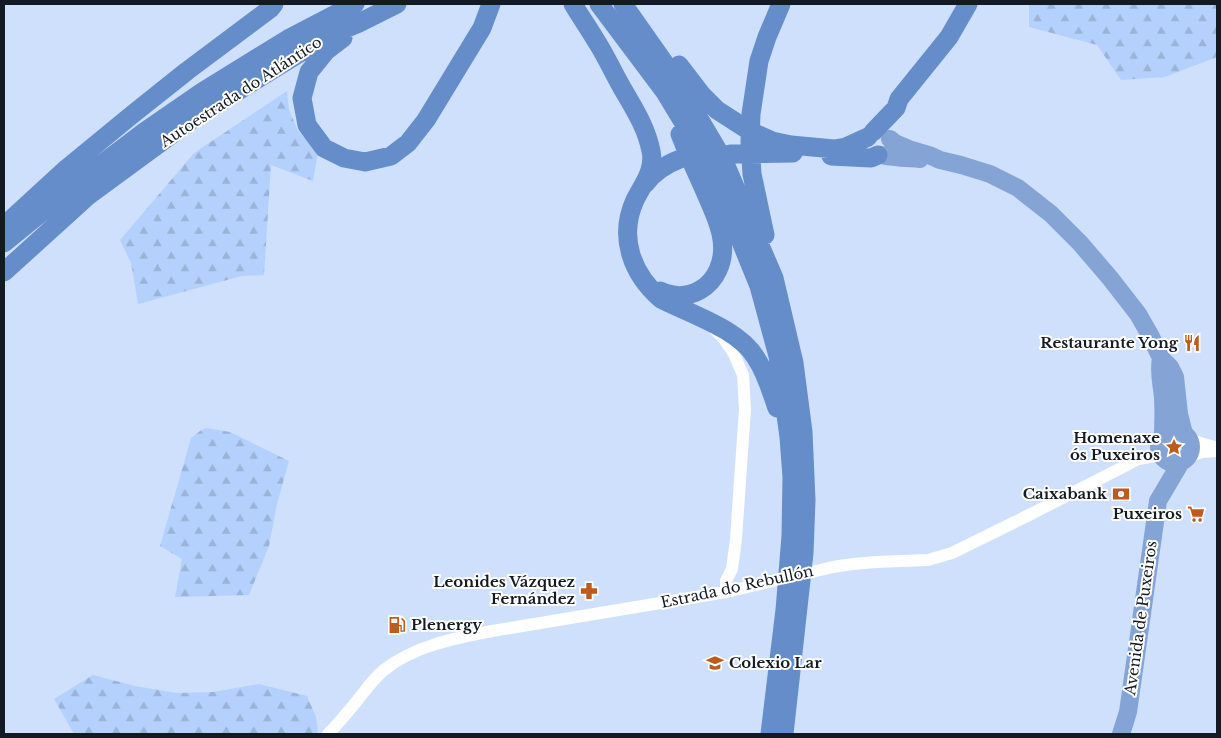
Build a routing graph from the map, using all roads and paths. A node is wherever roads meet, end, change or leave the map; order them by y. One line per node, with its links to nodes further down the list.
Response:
1 (274, 4): 20 (highway)
2 (355, 4): 21 (highway, Autoestrada do Atlántico)
3 (397, 4): 10 (highway, Autoestrada do Atlántico)
4 (491, 4): 10 (highway)
5 (573, 4): 14 (highway)
6 (599, 4): 11 (highway)
7 (623, 4): 15 (highway); 23 (highway)
8 (781, 4): 23 (highway)
9 (968, 4): 12 (highway)
10 (358, 23): 22 (highway, Autoestrada do Atlántico)
11 (665, 92): 24 (highway); 28 (highway)
12 (899, 99): 13 (highway); 15 (highway)
13 (877, 136): 15 (highway); 17 (highway); 18 (highway, Avenida de Puxeiros)
14 (650, 148): 19 (highway); 19 (highway)
15 (806, 150): 16 (highway); 17 (highway)
16 (730, 154)
17 (880, 155): 18 (highway, Avenida de Puxeiros)
18 (940, 160): 26 (highway, Avenida de Puxeiros)
19 (640, 191): 24 (highway)
20 (4, 226)
21 (4, 243)
22 (4, 272)
23 (774, 278): 34 (highway)
24 (646, 283): 25 (highway)
25 (702, 318): 28 (highway); 31 (street)
26 (1161, 358): 27 (highway, Avenida de Puxeiros); 30 (highway, Avenida de Puxeiros)
27 (1186, 436): 29 (street); 30 (highway, Avenida de Puxeiros); 30 (highway)
28 (788, 437): 33 (highway)
29 (1217, 449): 30 (street, Estrada do Rebullón)
30 (1171, 454): 31 (street, Estrada do Rebullón); 35 (highway, Avenida de Puxeiros)
31 (726, 592): 32 (street, Estrada do Rebullón)
32 (328, 734)
33 (770, 734)
34 (784, 734)
35 (1121, 734)

